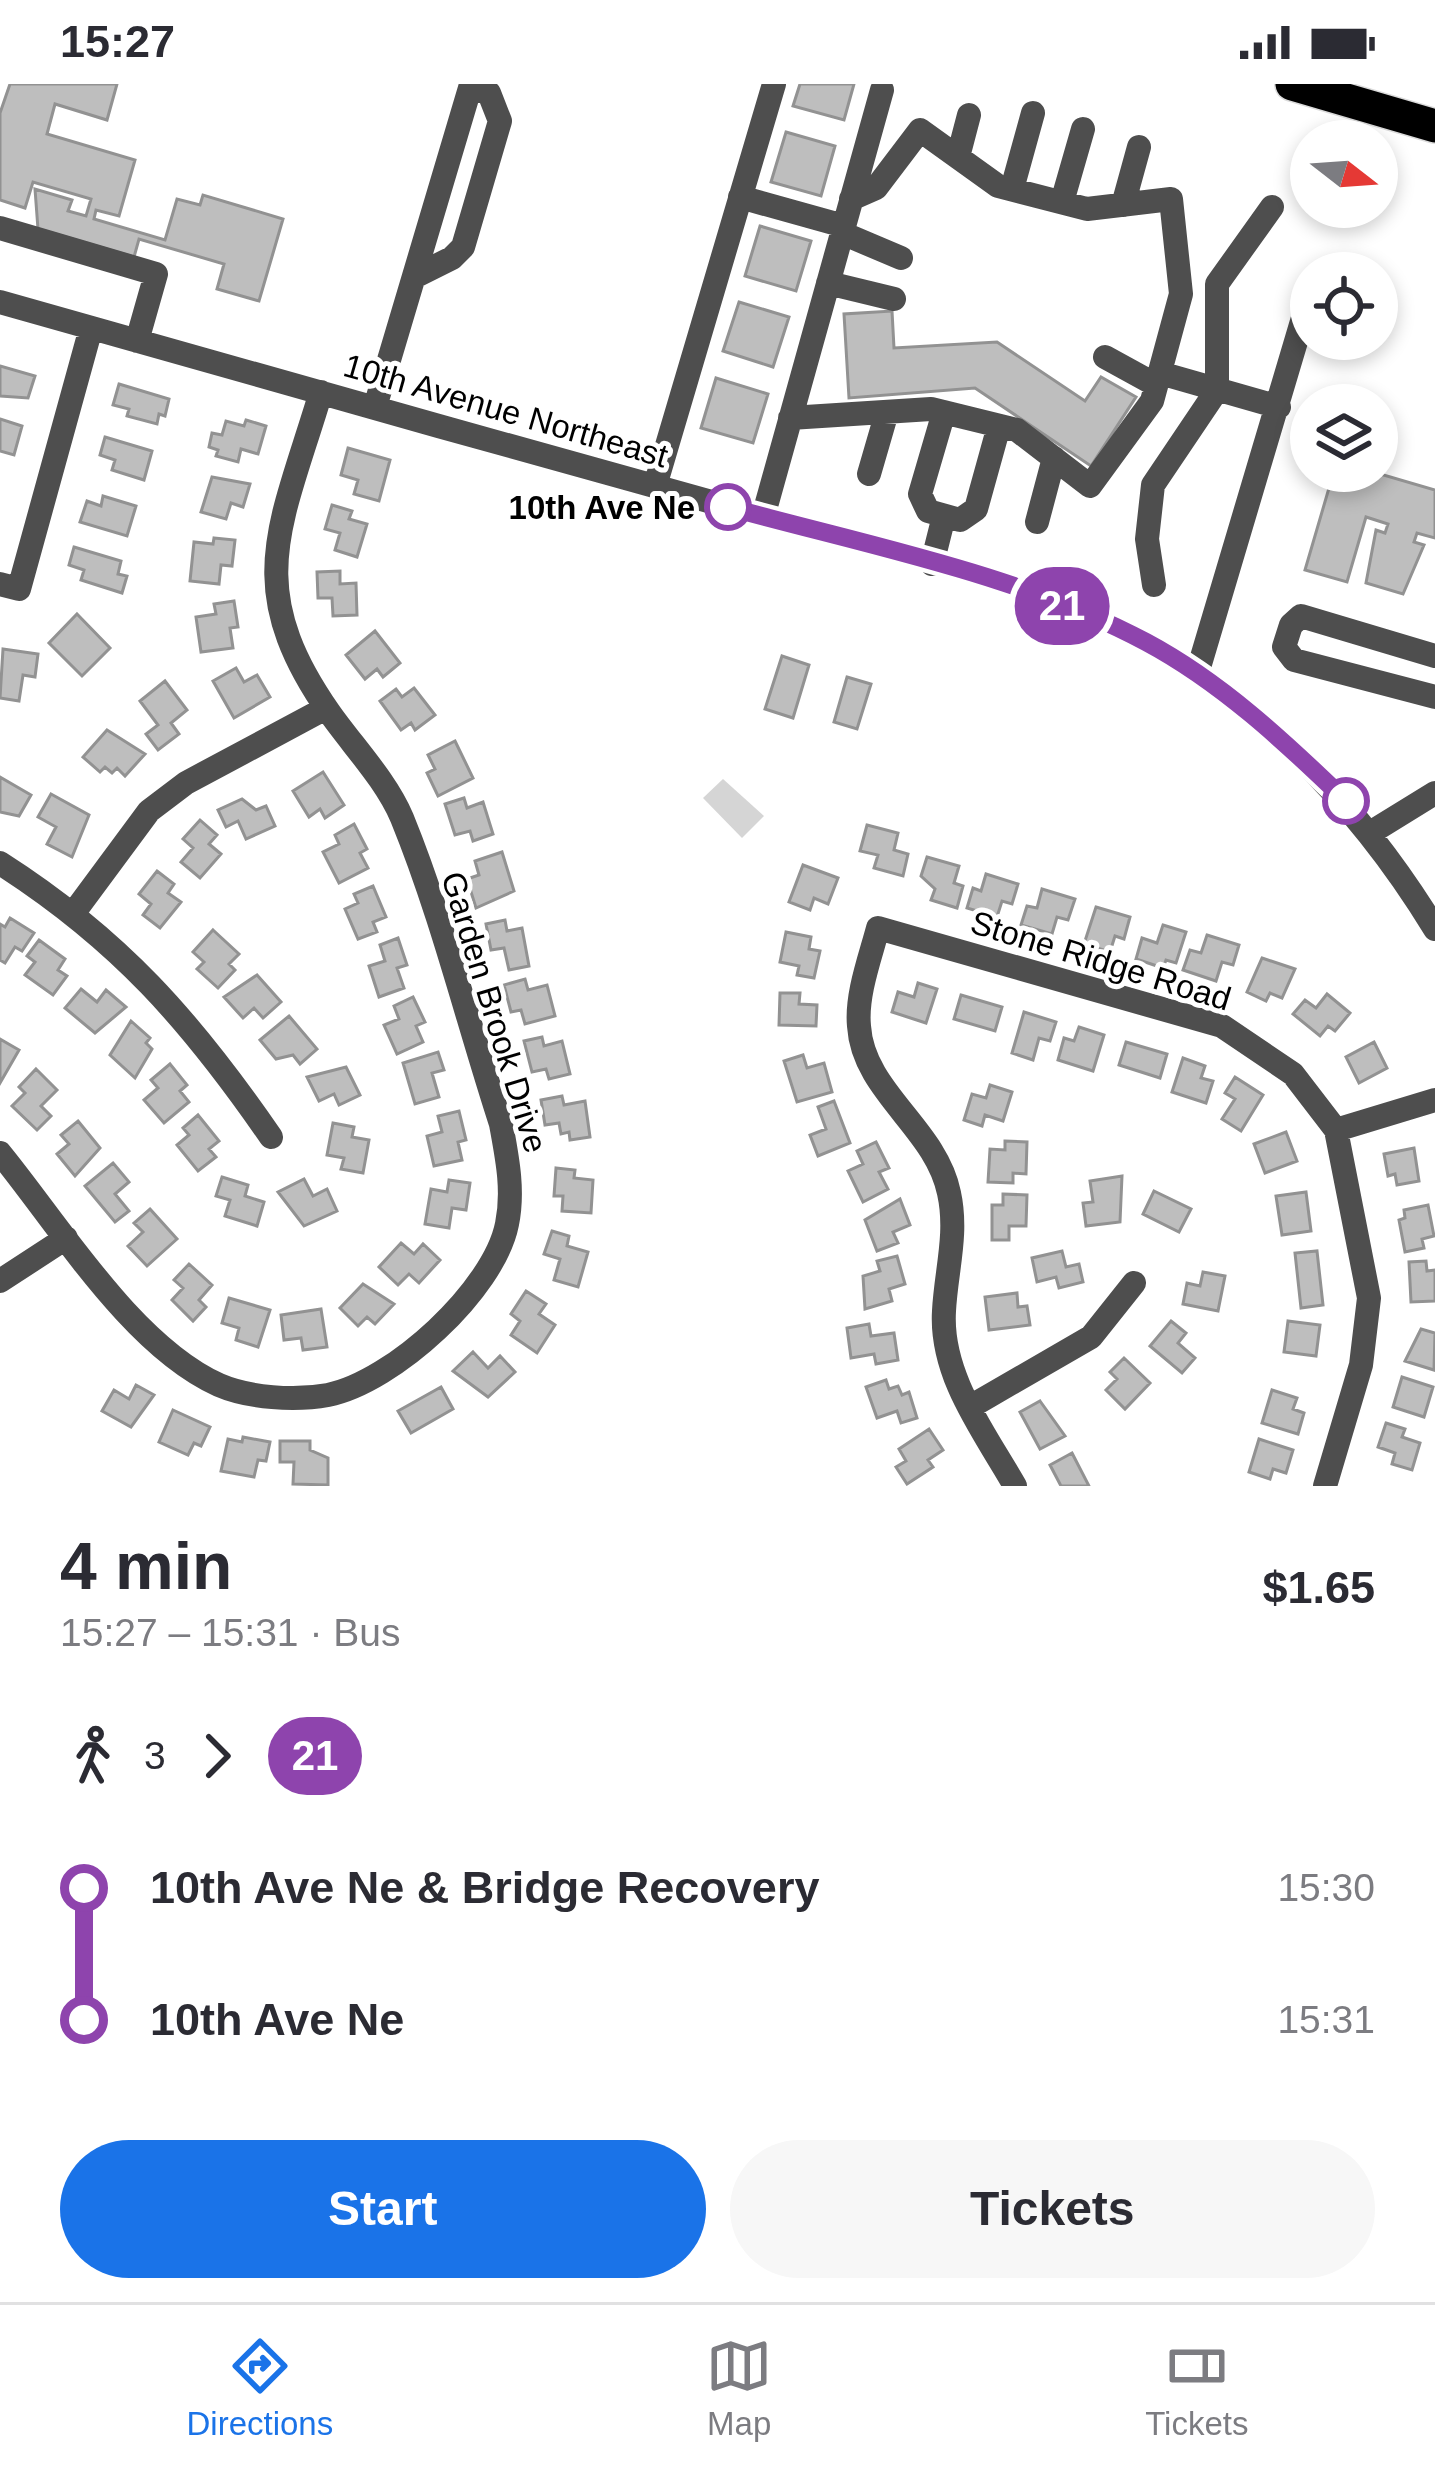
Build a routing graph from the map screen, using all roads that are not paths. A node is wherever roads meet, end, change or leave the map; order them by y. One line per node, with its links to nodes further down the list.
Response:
1 (774, 84): 11 (street)
2 (1292, 84): 6 (highway)
3 (882, 91): 12 (street)
4 (1033, 113): 10 (street)
5 (969, 116): 9 (street)
6 (1435, 126)
7 (1083, 129): 13 (street)
8 (1139, 147): 14 (street)
9 (958, 157): 10 (street); 12 (street)
10 (1012, 190): 13 (street)
11 (740, 197): 17 (street); 38 (street)
12 (851, 200): 17 (street)
13 (1062, 202): 14 (street)
14 (1123, 205): 27 (street)
15 (1272, 207): 28 (street)
16 (0, 228): 24 (street)
17 (843, 229): 18 (street); 20 (street)
18 (902, 258)
19 (414, 277): 19 (street); 30 (street)
20 (828, 283): 21 (street); 34 (street)
21 (894, 299)
22 (0, 302): 23 (street, 10th Avenue Northeast)
23 (91, 328): 24 (street, 10th Avenue Northeast); 43 (street)
24 (137, 341): 29 (street, 10th Avenue Northeast)
25 (1105, 358): 27 (street)
26 (1292, 360): 31 (street)
27 (1158, 379): 28 (street); 36 (street)
28 (1217, 390): 31 (street); 44 (street)
29 (321, 392): 30 (street, 10th Avenue Northeast); 48 (street, Garden Brook Drive)
30 (375, 407): 38 (street, 10th Avenue Northeast)
31 (1279, 407): 46 (street)
32 (887, 412): 33 (street); 34 (street); 37 (street)
33 (944, 412): 35 (street); 39 (street)
34 (790, 418): 40 (street)
35 (999, 426): 36 (street); 39 (street)
36 (1054, 458): 41 (street)
37 (869, 474)
38 (655, 486): 40 (street, 10th Avenue Northeast)
39 (944, 516): 42 (street)
40 (763, 517): 42 (street, 10th Avenue Northeast)
41 (1036, 522)
42 (932, 564): 46 (street, 10th Avenue Northeast)
43 (0, 584)
44 (1154, 585)
45 (1435, 656): 47 (street)
46 (1197, 674): 50 (street, 10th Avenue Northeast)
47 (1435, 697)
48 (326, 708): 52 (street); 58 (street, Garden Brook Drive)
49 (1435, 793): 50 (street)
50 (1370, 833): 53 (street, 10th Avenue Northeast)
51 (0, 863): 52 (street)
52 (75, 911): 56 (street)
53 (1435, 929)
54 (1435, 1100): 55 (street)
55 (1336, 1130): 61 (street, Stone Ridge Road); 63 (street, Stone Ridge Road)
56 (271, 1137)
57 (0, 1153): 58 (street, Garden Brook Drive)
58 (66, 1238): 59 (street)
59 (0, 1281)
60 (1134, 1282): 61 (street)
61 (970, 1407): 62 (street)
62 (1016, 1486)
63 (1325, 1486)

